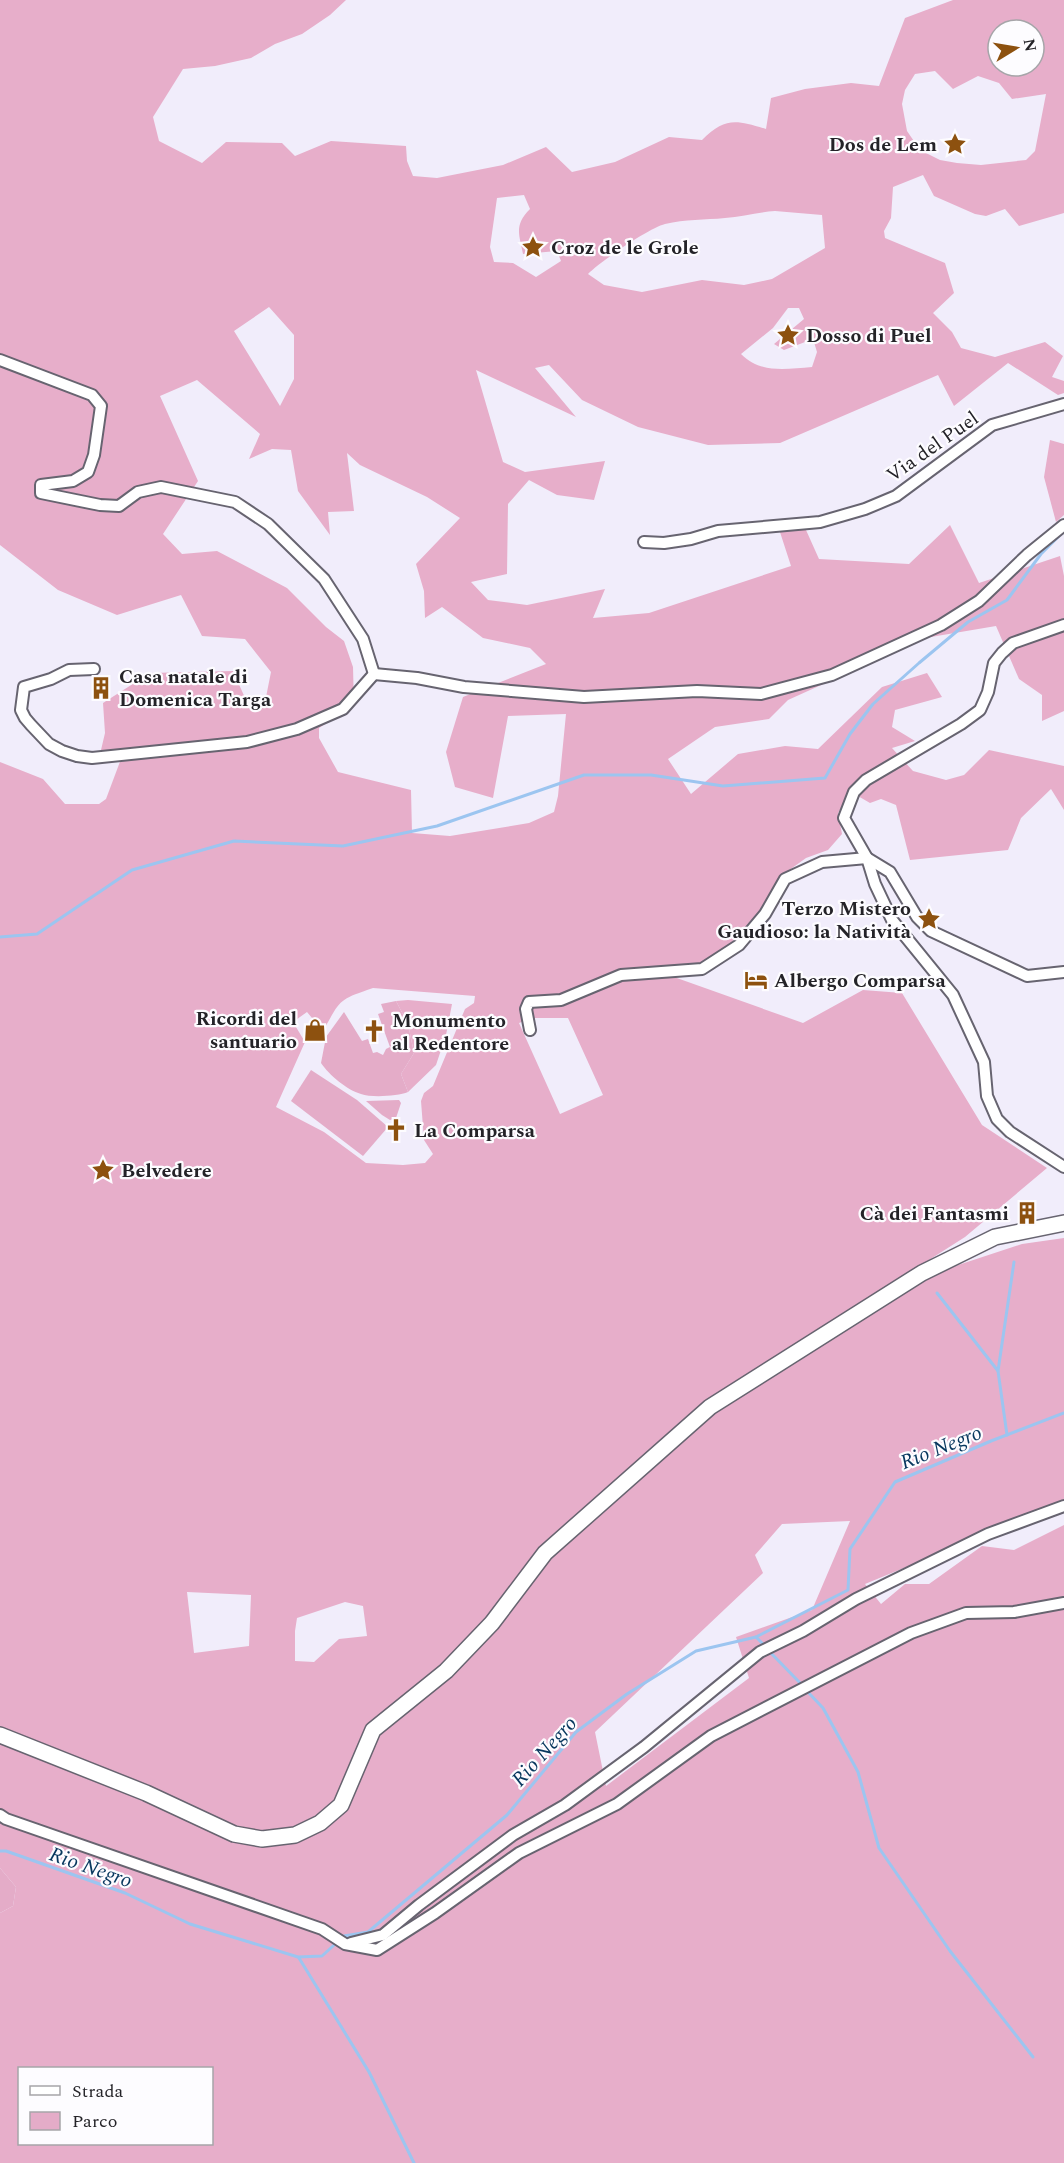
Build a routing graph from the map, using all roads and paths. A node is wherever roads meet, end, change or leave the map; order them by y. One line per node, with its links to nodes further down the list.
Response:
1 (0, 360): 7 (street)
2 (1064, 404): 4 (street, Via del Puel)
3 (1064, 525): 7 (street)
4 (644, 542)
5 (1064, 625): 8 (street)
6 (94, 669): 7 (street)
7 (374, 674)
8 (867, 858): 9 (street); 10 (street); 11 (street)
9 (1064, 972)
10 (530, 1030)
11 (1064, 1167)
12 (1064, 1224): 15 (main road)
13 (1064, 1506): 17 (street)
14 (1064, 1603): 17 (street)
15 (0, 1735)
16 (0, 1815): 17 (street)
17 (345, 1944)

